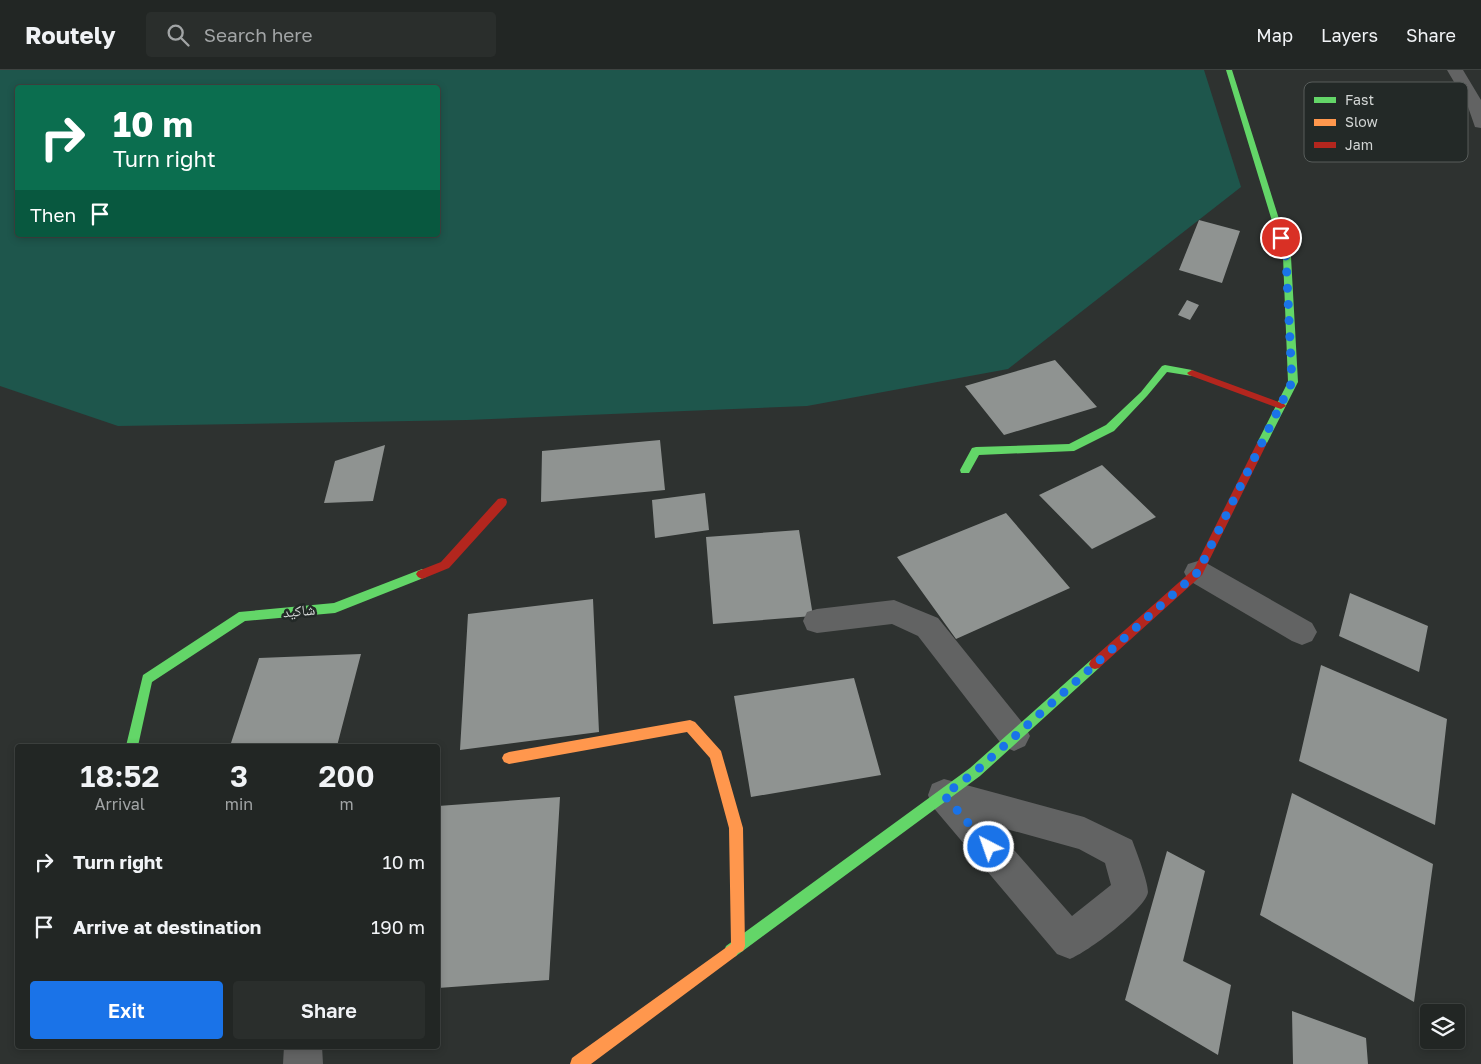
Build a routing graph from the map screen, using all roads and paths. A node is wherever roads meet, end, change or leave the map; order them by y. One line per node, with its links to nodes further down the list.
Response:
1 (1229, 70): 6 (street)
2 (1455, 70): 3 (street)
3 (1462, 82)
4 (1468, 92): 5 (street)
5 (1481, 123)
6 (1281, 406): 7 (street); 9 (street)
7 (964, 470)
8 (502, 502): 13 (street, شاكيد)
9 (1198, 572): 11 (street); 12 (street)
10 (817, 621): 12 (street)
11 (1302, 632)
12 (1014, 736): 15 (street)
13 (132, 744)
14 (509, 758): 16 (street)
15 (944, 795): 15 (street); 16 (street)
16 (738, 946): 19 (street)
17 (304, 1049): 18 (street)
18 (304, 1064)
19 (578, 1064)

